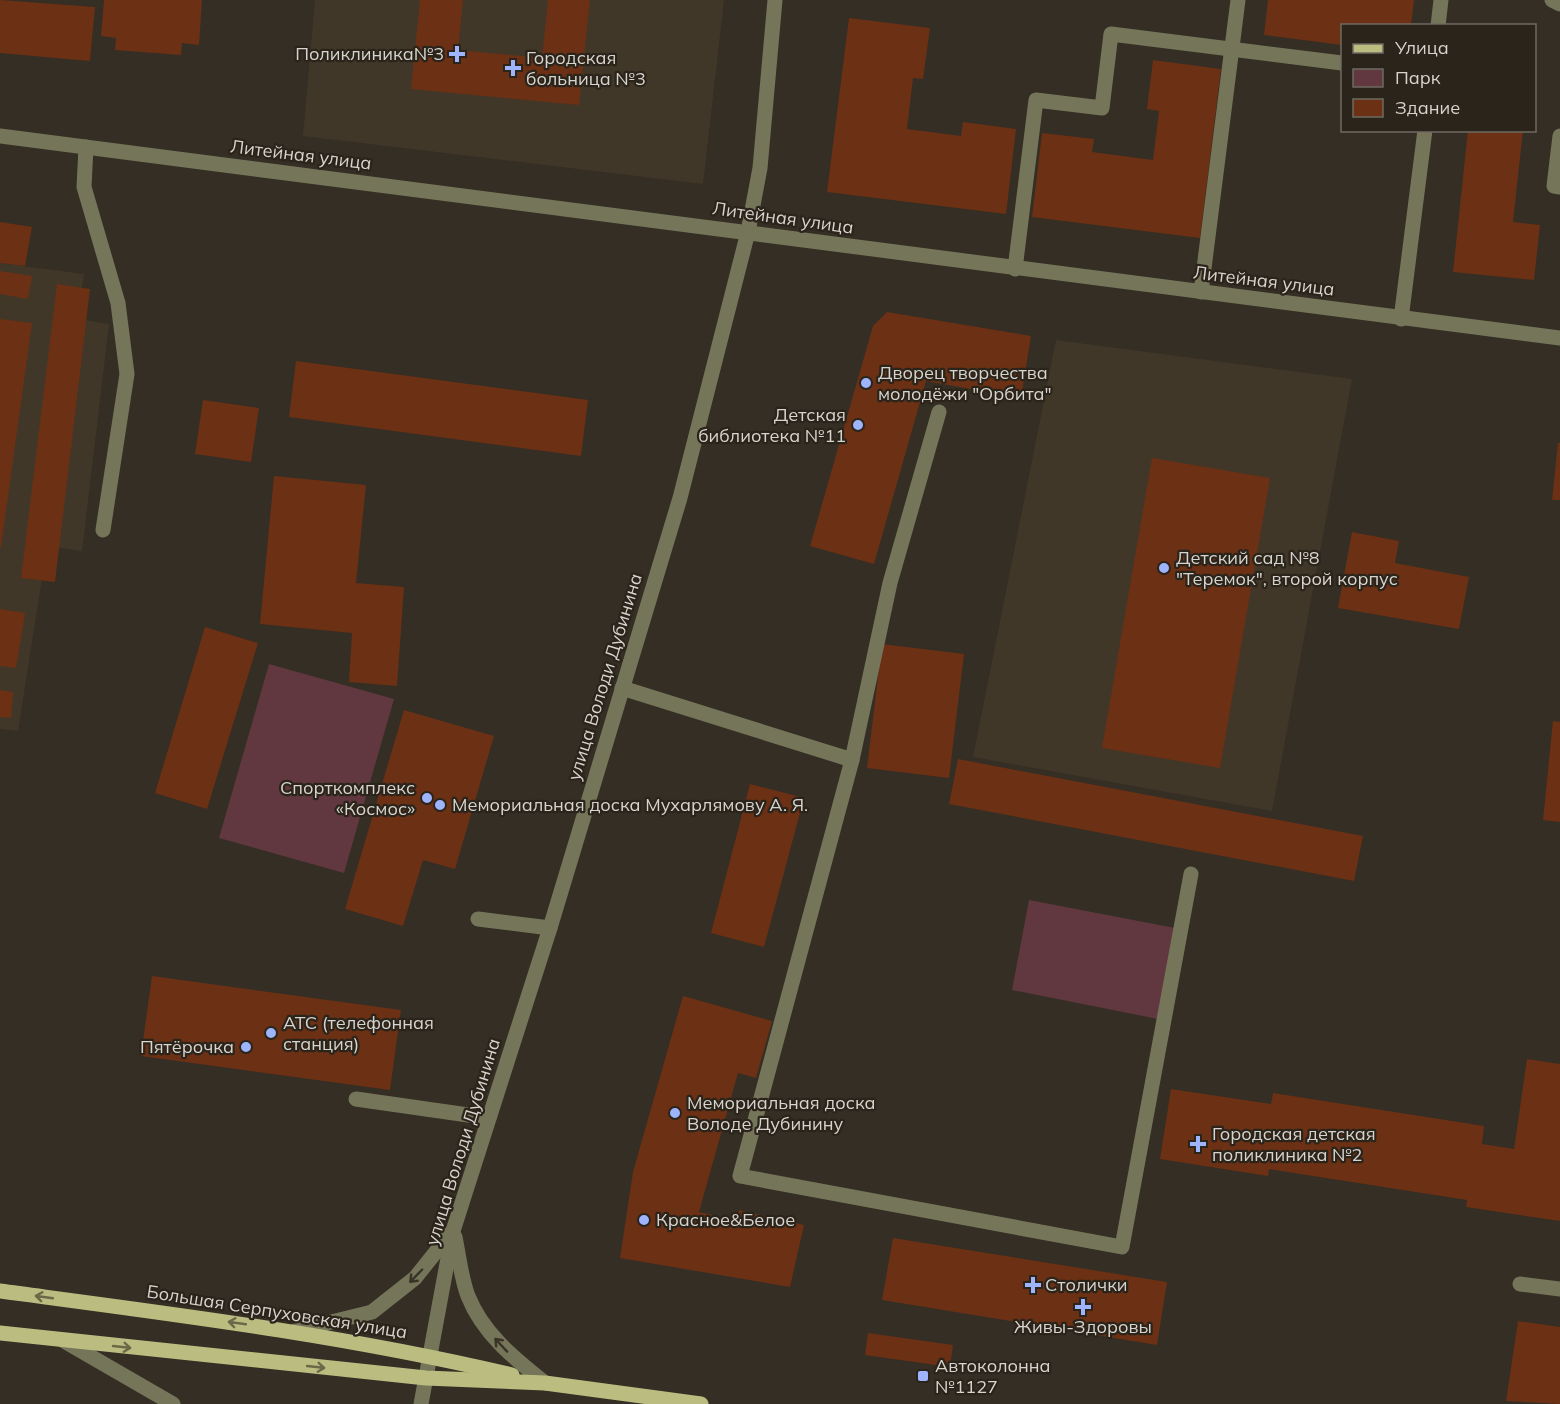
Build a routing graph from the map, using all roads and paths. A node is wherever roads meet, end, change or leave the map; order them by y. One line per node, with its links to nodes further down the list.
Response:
1 (775, 0): 14 (street, улица Володи Дубинина)
2 (1238, 0): 7 (street)
3 (1441, 0): 6 (street)
4 (1552, 0): 5 (street)
5 (1560, 4)
6 (1438, 24)
7 (1232, 49): 8 (street); 15 (street); 16 (street)
8 (1341, 63)
9 (1425, 132): 17 (street)
10 (0, 136): 12 (street, Литейная улица)
11 (1560, 136): 13 (street)
12 (86, 147): 14 (street, Литейная улица); 20 (street)
13 (1560, 187)
14 (748, 232): 15 (street, Литейная улица); 21 (street, улица Володи Дубинина)
15 (1015, 269): 16 (street, Литейная улица)
16 (1201, 292): 17 (street, Литейная улица)
17 (1401, 319): 18 (street, Литейная улица)
18 (1560, 338)
19 (939, 412): 22 (street)
20 (103, 530)
21 (622, 688): 22 (street); 25 (street, улица Володи Дубинина)
22 (852, 760): 23 (street)
23 (1191, 874)
24 (478, 919): 25 (street)
25 (550, 928): 27 (street, улица Володи Дубинина)
26 (356, 1099): 27 (street)
27 (489, 1118): 28 (street, улица Володи Дубинина)
28 (453, 1231): 32 (street, one-way to 32); 35 (street, улица Володи Дубинина); 37 (street, one-way to 28)
29 (1520, 1284): 30 (street)
30 (1560, 1289)
31 (0, 1291): 32 (main road, Большая Серпуховская улица, one-way to 31)
32 (295, 1331): 35 (main road, Большая Серпуховская улица)
33 (0, 1333): 34 (main road, Большая Серпуховская улица)
34 (64, 1341): 36 (main road, Большая Серпуховская улица, one-way to 36); 39 (street)
35 (430, 1356): 36 (street, улица Володи Дубинина); 37 (main road, Большая Серпуховская улица)
36 (426, 1378): 37 (main road, Большая Серпуховская улица); 40 (street, улица Володи Дубинина)
37 (545, 1383): 38 (main road, Большая Серпуховская улица)
38 (650, 1401): 41 (main road, Большая Серпуховская улица)
39 (173, 1404)
40 (421, 1404)
41 (695, 1404)

